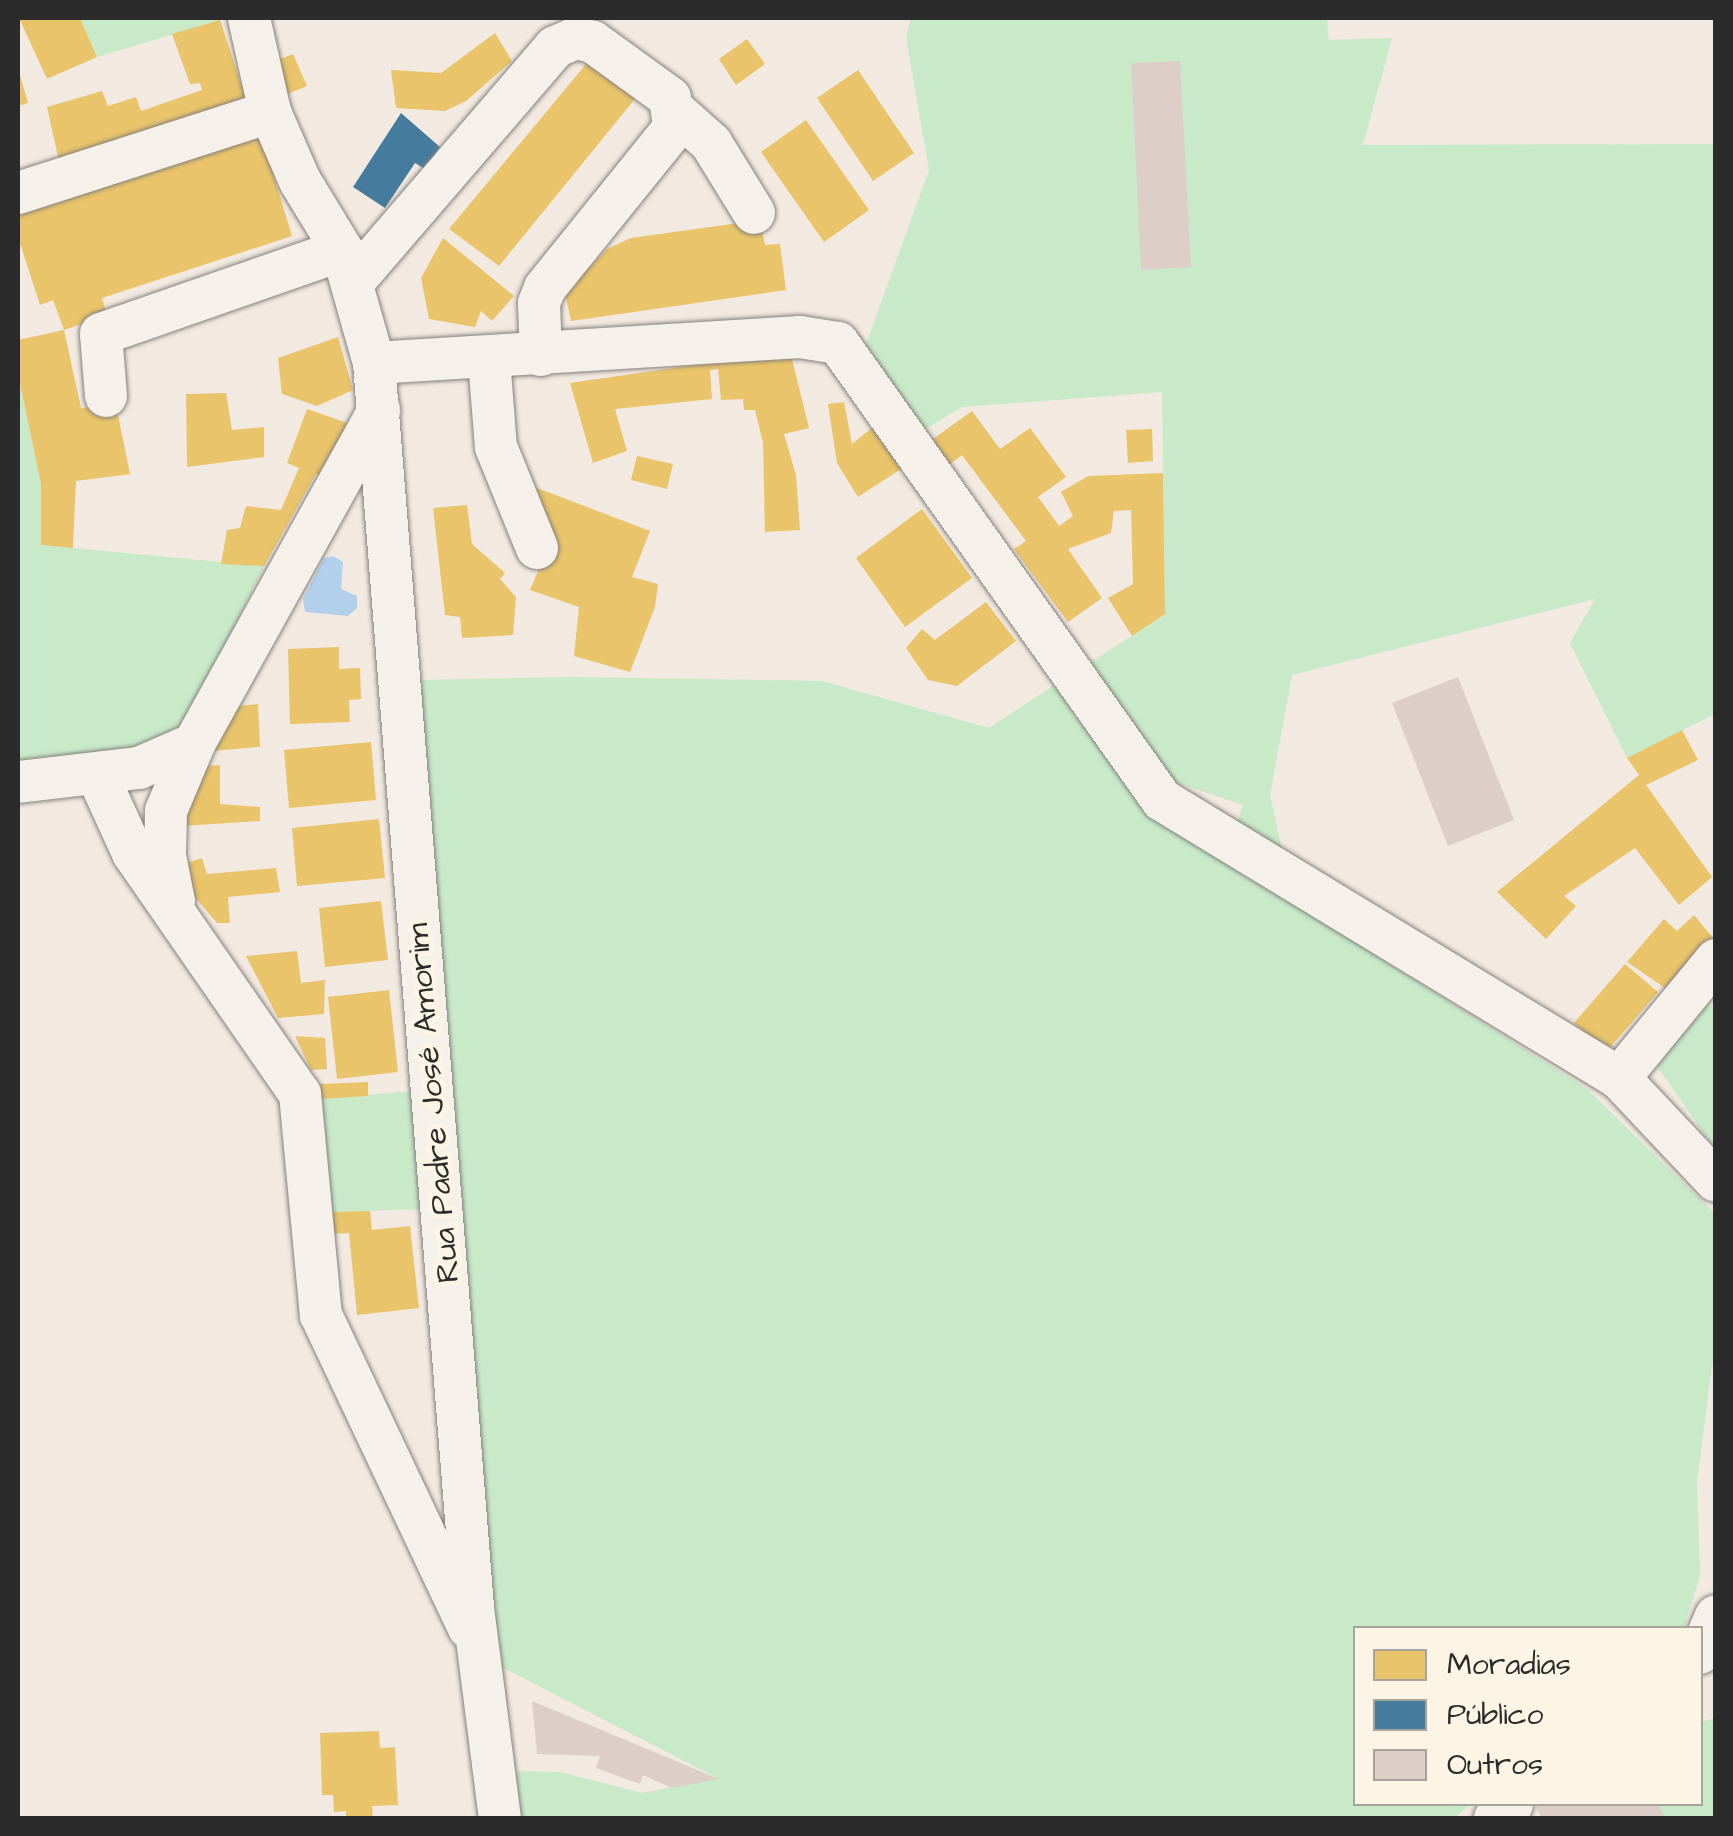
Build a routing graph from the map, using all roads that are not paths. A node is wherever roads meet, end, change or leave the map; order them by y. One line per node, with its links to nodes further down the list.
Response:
1 (250, 18): 3 (street, Rua Padre José Amorim)
2 (558, 32): 4 (street); 7 (street)
3 (270, 112): 5 (street); 7 (street, Rua Padre José Amorim)
4 (676, 112): 6 (street); 8 (street)
5 (18, 194)
6 (754, 213)
7 (348, 265): 10 (street, Rua Padre José Amorim); 11 (street)
8 (541, 355): 9 (street); 18 (street)
9 (489, 358): 10 (street); 12 (street)
10 (377, 386): 13 (street); 21 (street, Rua Padre José Amorim)
11 (106, 396)
12 (537, 548)
13 (194, 744): 14 (street); 16 (street)
14 (111, 772): 15 (street); 16 (street)
15 (18, 782)
16 (173, 896): 20 (street)
17 (1716, 960): 18 (street)
18 (1620, 1078): 19 (street)
19 (1716, 1181)
20 (390, 1452): 21 (street); 22 (street)
21 (465, 1487): 23 (street, Rua Padre José Amorim)
22 (420, 1515): 23 (street); 25 (street)
23 (468, 1530): 25 (street, Rua Padre José Amorim)
24 (1716, 1616): 26 (street)
25 (478, 1641): 27 (street, Rua Padre José Amorim)
26 (1703, 1645)
27 (500, 1818)

